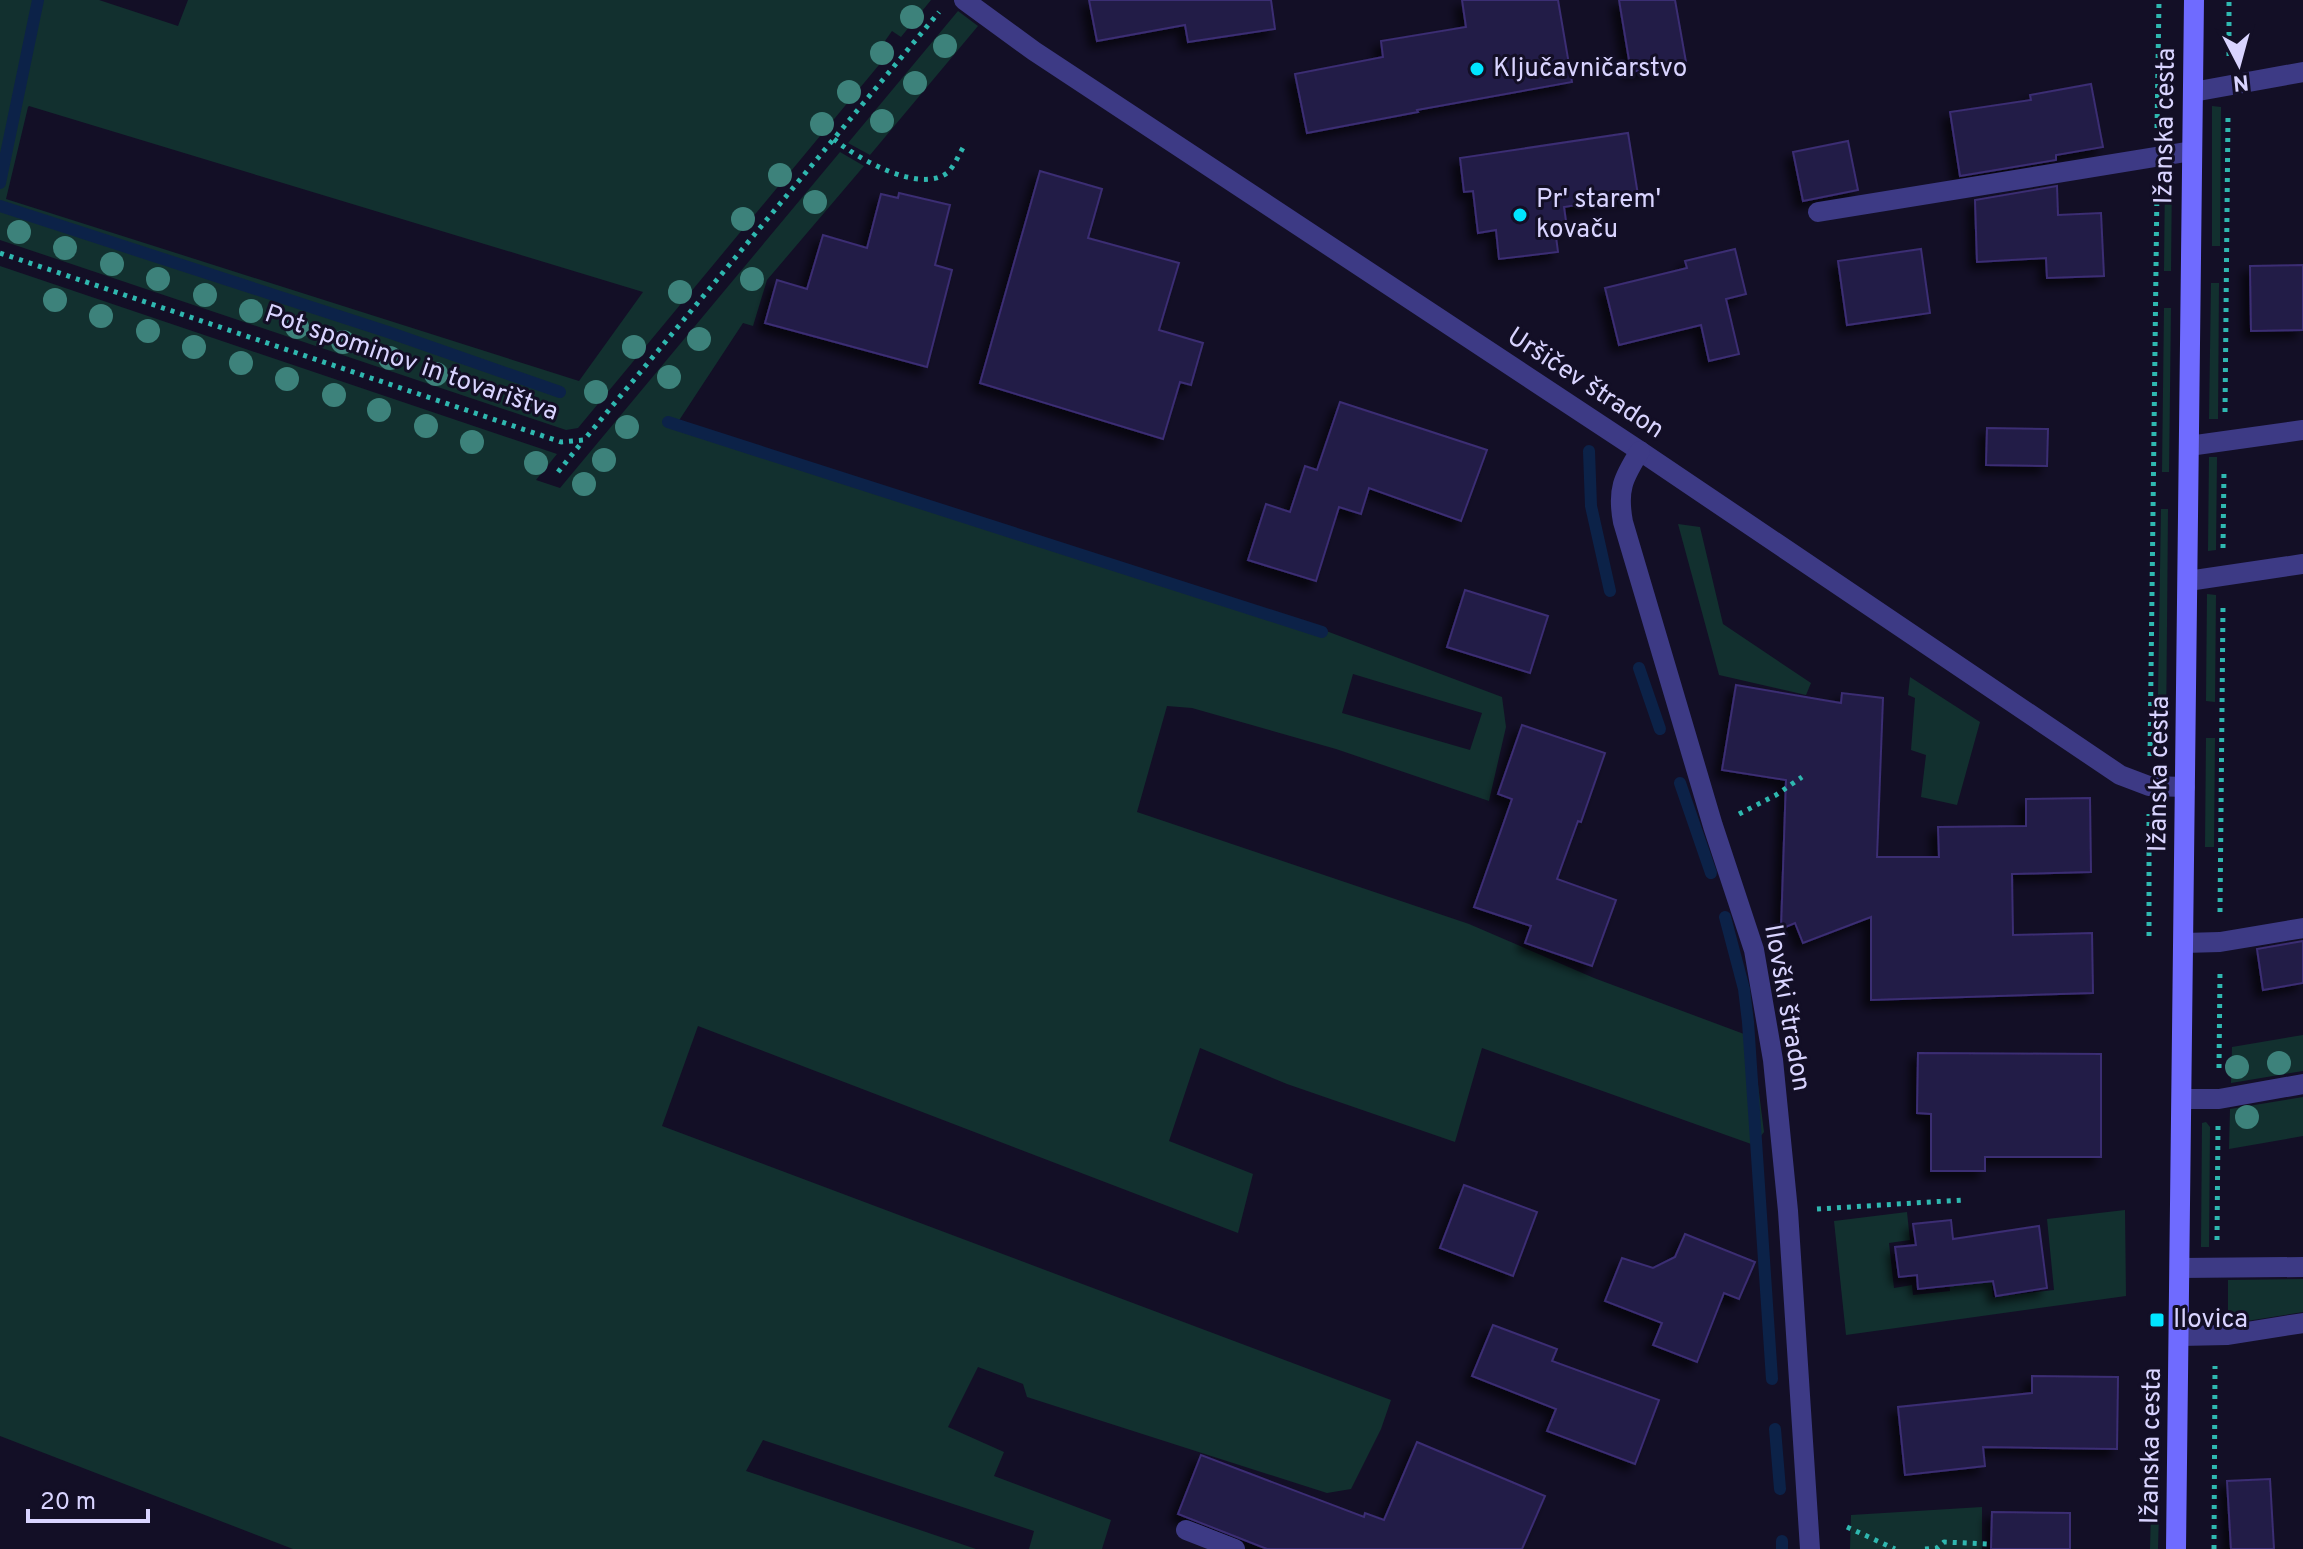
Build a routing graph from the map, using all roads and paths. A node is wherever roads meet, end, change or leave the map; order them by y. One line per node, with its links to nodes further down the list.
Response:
1 (2159, 0): 11 (path, Ižanska cesta)
2 (2194, 0): 7 (main road, Ižanska cesta)
3 (2229, 0): 6 (path)
4 (956, 1): 8 (path, Pot spominov in tovarištva); 18 (street, Uršičev štradon)
5 (2303, 72): 6 (street)
6 (2228, 85): 7 (street); 16 (path)
7 (2193, 92): 10 (main road, Ižanska cesta)
8 (834, 139): 9 (path); 15 (path, Pot spominov in tovarištva)
9 (964, 146)
10 (2192, 151): 11 (street); 17 (main road, Ižanska cesta)
11 (2157, 156): 12 (street); 23 (path, Ižanska cesta)
12 (1818, 212)
13 (0, 253): 15 (path, Pot spominov in tovarištva)
14 (2303, 430): 16 (street)
15 (584, 440): 19 (path)
16 (2225, 441): 17 (street); 21 (path)
17 (2189, 446): 22 (main road, Ižanska cesta)
18 (1640, 451): 25 (street, Uršičev štradon); 27 (street, Ilovški štradon)
19 (558, 472)
20 (2303, 564): 21 (street)
21 (2223, 576): 22 (street); 29 (path)
22 (2188, 581): 25 (main road, Ižanska cesta)
23 (2150, 762)
24 (1802, 777): 27 (path)
25 (2185, 787): 30 (main road, Ižanska cesta)
26 (2149, 810): 31 (path, Ižanska cesta)
27 (1713, 826): 36 (street, Ilovški štradon)
28 (2303, 928): 29 (street)
29 (2220, 942): 30 (street); 34 (path)
30 (2184, 943): 33 (main road, Ižanska cesta)
31 (2149, 948)
32 (2303, 1084): 34 (street)
33 (2182, 1099): 34 (street); 39 (main road, Ižanska cesta)
34 (2219, 1099): 37 (path)
35 (1963, 1200): 36 (path)
36 (1788, 1211): 47 (street, Ilovški štradon)
37 (2216, 1267): 38 (street); 39 (street)
38 (2303, 1267)
39 (2180, 1268): 42 (main road, Ižanska cesta)
40 (2303, 1323): 41 (street)
41 (2216, 1335): 42 (street); 51 (path)
42 (2180, 1336): 50 (main road, Ižanska cesta)
43 (1847, 1527): 48 (path)
44 (1186, 1530): 46 (street)
45 (1988, 1544): 49 (path)
46 (1235, 1549)
47 (1810, 1549)
48 (1895, 1549)
49 (1925, 1549)
50 (2176, 1549)
51 (2214, 1549)

